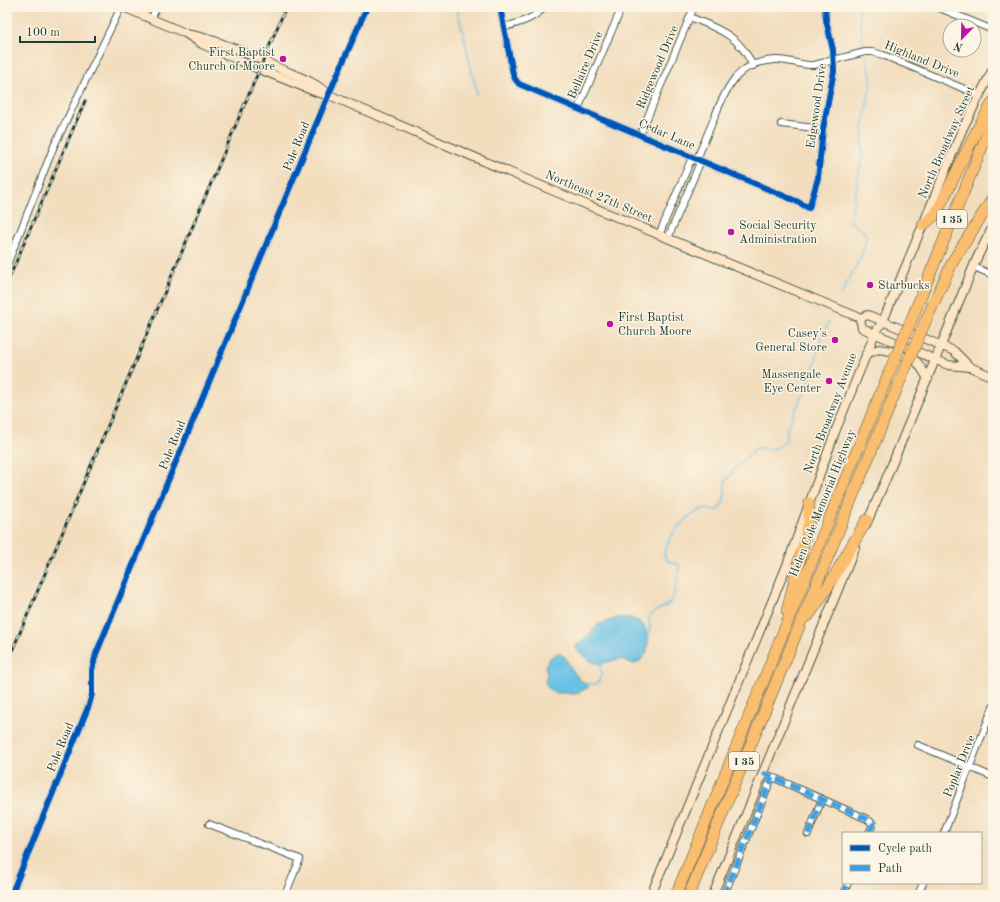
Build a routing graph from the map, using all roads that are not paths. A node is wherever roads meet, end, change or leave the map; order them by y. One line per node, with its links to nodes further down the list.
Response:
1 (122, 7): 11 (main road, Northeast 27th Street); 34 (street)
2 (157, 7): 11 (street)
3 (367, 7): 17 (street, Pole Road)
4 (500, 7): 12 (street)
5 (545, 7): 12 (street)
6 (622, 7): 20 (street, Bellaire Drive)
7 (694, 7): 10 (street, Ridgewood Drive)
8 (825, 7): 14 (street, Edgewood Drive)
9 (937, 7): 13 (street)
10 (690, 17): 15 (street); 24 (street, Ridgewood Drive)
11 (151, 19): 17 (main road, Northeast 27th Street)
12 (504, 27): 20 (street, Cedar Lane)
13 (993, 30)
14 (834, 59): 15 (street, Highland Drive); 18 (street, Highland Drive); 23 (street, Edgewood Drive)
15 (752, 66): 25 (street, Highland Drive)
16 (993, 69): 18 (main road, North Broadway Street)
17 (329, 94): 32 (main road, Northeast 27th Street); 64 (street, Pole Road)
18 (979, 95): 30 (main road, North Broadway Street)
19 (993, 102): 30 (highway)
20 (578, 109): 24 (street, Cedar Lane)
21 (993, 120): 49 (highway, Helen Cole Memorial Highway / I 35, bridge)
22 (781, 124): 23 (street)
23 (823, 129): 28 (street, Edgewood Drive)
24 (640, 135): 25 (street, Cedar Lane)
25 (697, 159): 28 (street, Cedar Lane); 32 (street, Highland Drive); 33 (street, Highland Drive)
26 (993, 198): 29 (highway, I 35)
27 (993, 204): 29 (highway)
28 (809, 208)
29 (982, 215): 48 (highway, I 35, bridge)
30 (923, 224): 38 (main road)
31 (993, 226): 35 (main road)
32 (659, 235): 33 (main road, Northeast 27th Street)
33 (668, 238): 37 (main road, Northeast 27th Street)
34 (7, 265)
35 (974, 267): 36 (street); 40 (main road)
36 (993, 275)
37 (860, 318): 38 (main road, Northeast 27th Street); 39 (main road, Northeast 27th Street)
38 (883, 321): 39 (main road, North Broadway Avenue); 40 (main road, Northeast 27th Street)
39 (875, 333): 41 (main road, North Broadway Avenue); 42 (main road)
40 (941, 346): 42 (main road); 43 (main road, Northeast 27th Street)
41 (866, 354): 45 (main road); 46 (main road, North Broadway Avenue)
42 (936, 360): 43 (main road); 45 (main road)
43 (970, 367): 44 (main road)
44 (993, 377)
45 (928, 379): 47 (main road)
46 (809, 503): 49 (highway); 63 (main road, North Broadway Avenue)
47 (867, 520): 48 (highway); 53 (main road)
48 (799, 627): 67 (highway, I 35)
49 (781, 637): 66 (highway, Helen Cole Memorial Highway / I 35)
50 (993, 707): 52 (street, Poplar Drive)
51 (918, 745): 52 (street)
52 (970, 767): 55 (street); 59 (street, Poplar Drive)
53 (763, 773): 54 (street); 68 (main road)
54 (772, 777): 56 (street); 69 (street)
55 (993, 777)
56 (822, 799): 58 (street); 60 (street)
57 (209, 824): 65 (street)
58 (869, 832)
59 (944, 832)
60 (808, 834)
61 (848, 884): 70 (street)
62 (923, 884): 71 (street)
63 (652, 893)
64 (11, 895)
65 (285, 895)
66 (676, 895)
67 (689, 895)
68 (713, 895)
69 (724, 895)
70 (843, 895)
71 (918, 895)

